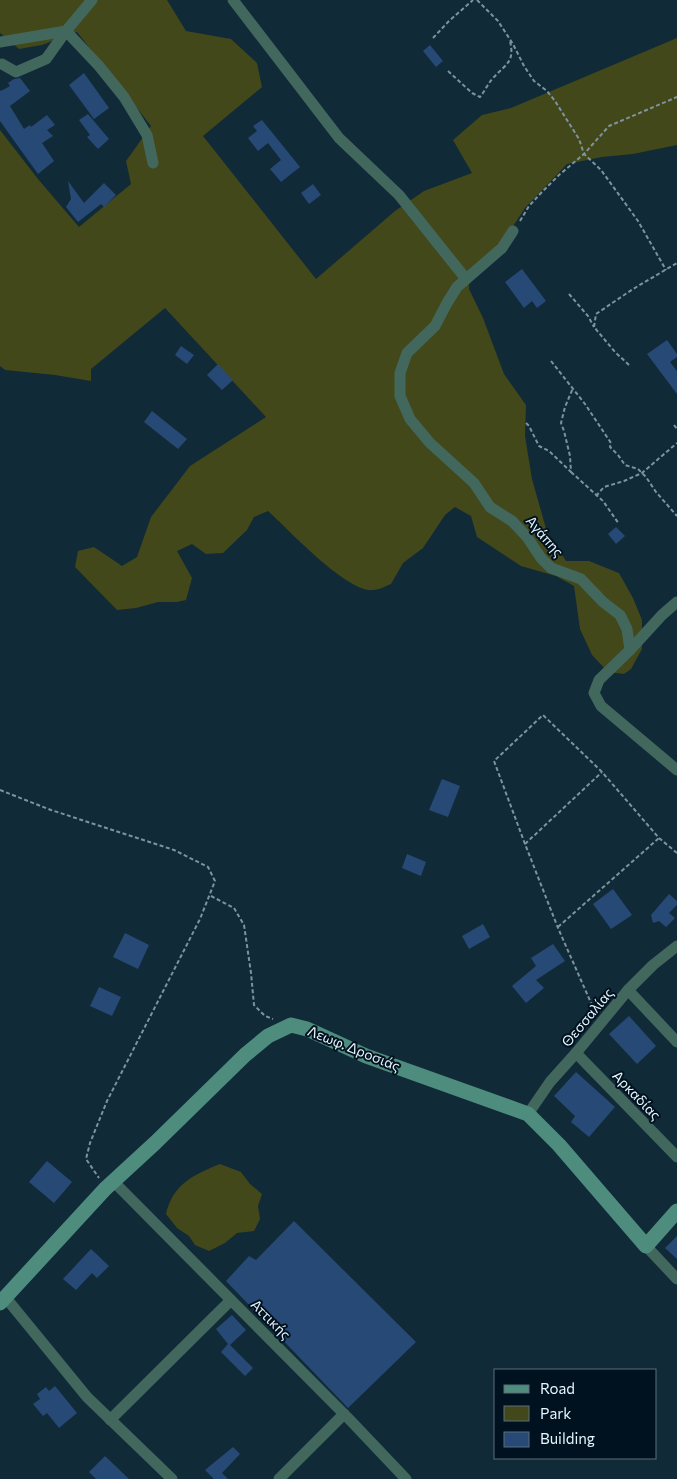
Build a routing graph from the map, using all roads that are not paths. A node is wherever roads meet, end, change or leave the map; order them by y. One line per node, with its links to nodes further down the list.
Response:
1 (92, 0): 3 (street)
2 (233, 0): 8 (street)
3 (66, 31): 4 (street); 5 (street); 6 (street)
4 (0, 42)
5 (1, 62)
6 (153, 163)
7 (514, 231): 8 (street, Αγάπης)
8 (466, 279): 10 (street, Αγάπης)
9 (677, 602): 10 (street)
10 (630, 650): 11 (street)
11 (677, 770)
12 (677, 946): 13 (street, Θεσσαλίας)
13 (628, 990): 14 (street); 15 (street, Θεσσαλίας)
14 (677, 1042)
15 (576, 1054): 16 (street, Θεσσαλίας); 17 (street, Αρκαδίας)
16 (528, 1114): 18 (street, Λεωφ. Δροσιάς); 20 (street, Λεωφ. Δροσιάς)
17 (677, 1158)
18 (110, 1186): 22 (street, Αττικής); 23 (street, Λεωφ. Δροσιάς)
19 (677, 1211): 20 (street)
20 (646, 1246): 21 (street)
21 (677, 1279)
22 (231, 1300): 24 (street, Αττικής); 25 (street)
23 (3, 1301): 25 (street)
24 (344, 1414): 27 (street); 28 (street, Αττικής)
25 (110, 1420): 26 (street)
26 (172, 1479)
27 (279, 1479)
28 (406, 1479)

